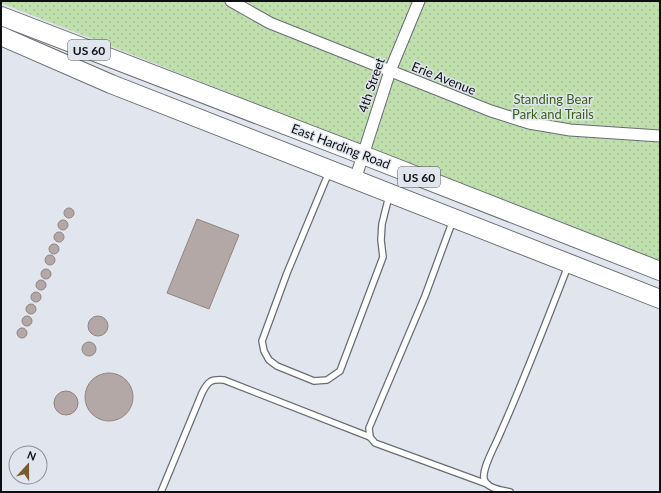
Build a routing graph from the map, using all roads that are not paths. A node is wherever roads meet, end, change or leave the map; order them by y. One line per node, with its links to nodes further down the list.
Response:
1 (231, 1): 5 (street, Erie Avenue)
2 (419, 1): 5 (street, 4th Street)
3 (6, 18): 4 (main road); 7 (main road, East Harding Road / US 60)
4 (3, 37): 8 (main road, US 60)
5 (390, 71): 6 (street, Erie Avenue); 7 (street, 4th Street)
6 (660, 136)
7 (363, 155): 9 (street, 4th Street); 13 (main road, East Harding Road / US 60)
8 (330, 170): 9 (main road, US 60); 10 (lane)
9 (355, 180): 10 (main road, East Harding Road / US 60)
10 (390, 193): 11 (main road, East Harding Road / US 60)
11 (454, 218): 12 (main road, East Harding Road / US 60); 15 (lane)
12 (569, 263): 14 (main road, East Harding Road / US 60); 16 (lane)
13 (660, 272)
14 (660, 299)
15 (370, 437): 16 (lane); 17 (lane)
16 (487, 484): 18 (lane)
17 (161, 492)
18 (510, 492)

